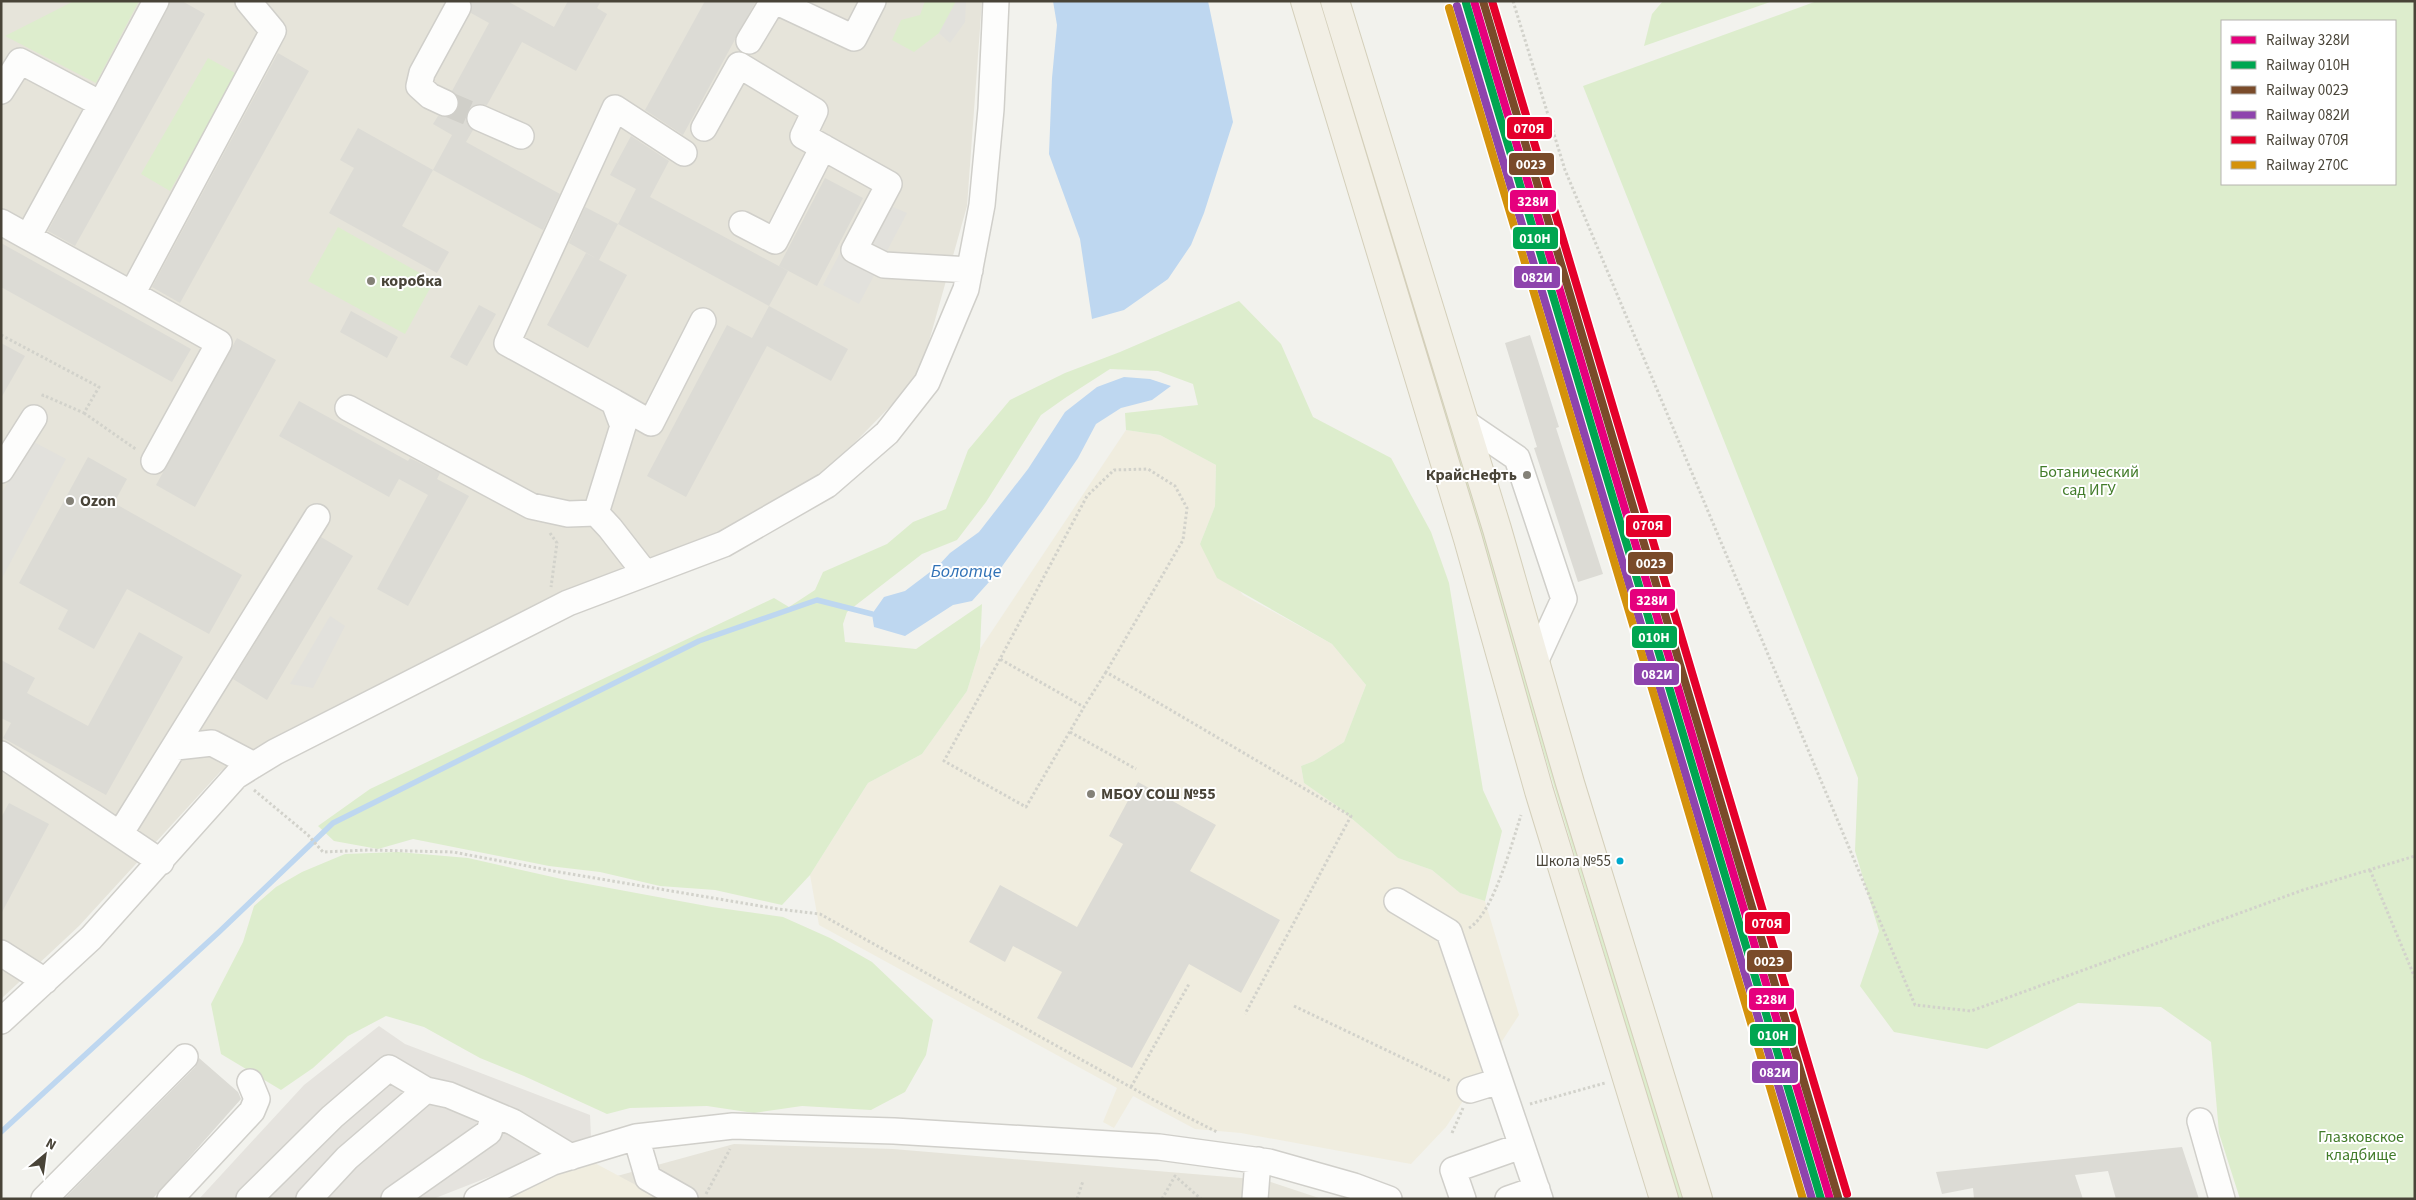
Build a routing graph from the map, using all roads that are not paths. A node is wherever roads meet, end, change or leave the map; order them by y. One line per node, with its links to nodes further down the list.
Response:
1 (156, 1): 12 (street)
2 (248, 1): 22 (street)
3 (774, 1): 4 (street); 9 (street)
4 (874, 1)
5 (996, 1): 21 (street)
6 (1305, 1): 66 (main road)
7 (1335, 1): 26 (main road)
8 (458, 7): 11 (street)
9 (750, 41)
10 (1, 91): 12 (street)
11 (445, 103)
12 (100, 104): 20 (street)
13 (480, 118): 15 (street)
14 (704, 128): 16 (street)
15 (521, 136)
16 (824, 147): 19 (street); 21 (street)
17 (684, 154): 24 (street)
18 (1, 222): 20 (street)
19 (742, 224)
20 (28, 237): 22 (street)
21 (970, 270): 32 (street)
22 (132, 294): 28 (street)
23 (703, 321): 24 (street)
24 (614, 402): 30 (street)
25 (348, 408): 30 (street)
26 (1464, 422): 33 (main road); 33 (street)
27 (31, 423): 29 (street)
28 (154, 460)
29 (1, 470)
30 (596, 513): 32 (street)
31 (317, 517): 34 (street)
32 (645, 573): 36 (street)
33 (1535, 662): 67 (main road)
34 (176, 746): 36 (street); 37 (street)
35 (1, 754): 37 (street)
36 (251, 775): 38 (street)
37 (120, 834): 38 (street)
38 (161, 862): 41 (street)
39 (1397, 901): 44 (street)
40 (1, 953): 41 (street)
41 (45, 981): 42 (street)
42 (1, 1021)
43 (185, 1057): 55 (street)
44 (1499, 1081): 47 (street); 51 (street)
45 (250, 1082): 56 (street)
46 (426, 1090): 48 (street); 57 (street); 58 (street)
47 (1470, 1090)
48 (494, 1114): 52 (street); 59 (street)
49 (2200, 1121): 68 (street)
50 (636, 1137): 52 (street); 53 (street); 61 (street)
51 (1521, 1146): 54 (street); 64 (street)
52 (571, 1157): 60 (street)
53 (1258, 1160): 62 (street); 63 (street)
54 (1538, 1194): 65 (street)
55 (44, 1199)
56 (170, 1199)
57 (249, 1199)
58 (309, 1199)
59 (394, 1199)
60 (477, 1199)
61 (685, 1199)
62 (1256, 1199)
63 (1389, 1199)
64 (1462, 1199)
65 (1508, 1199)
66 (1664, 1199)
67 (1698, 1199)
68 (2222, 1199)

